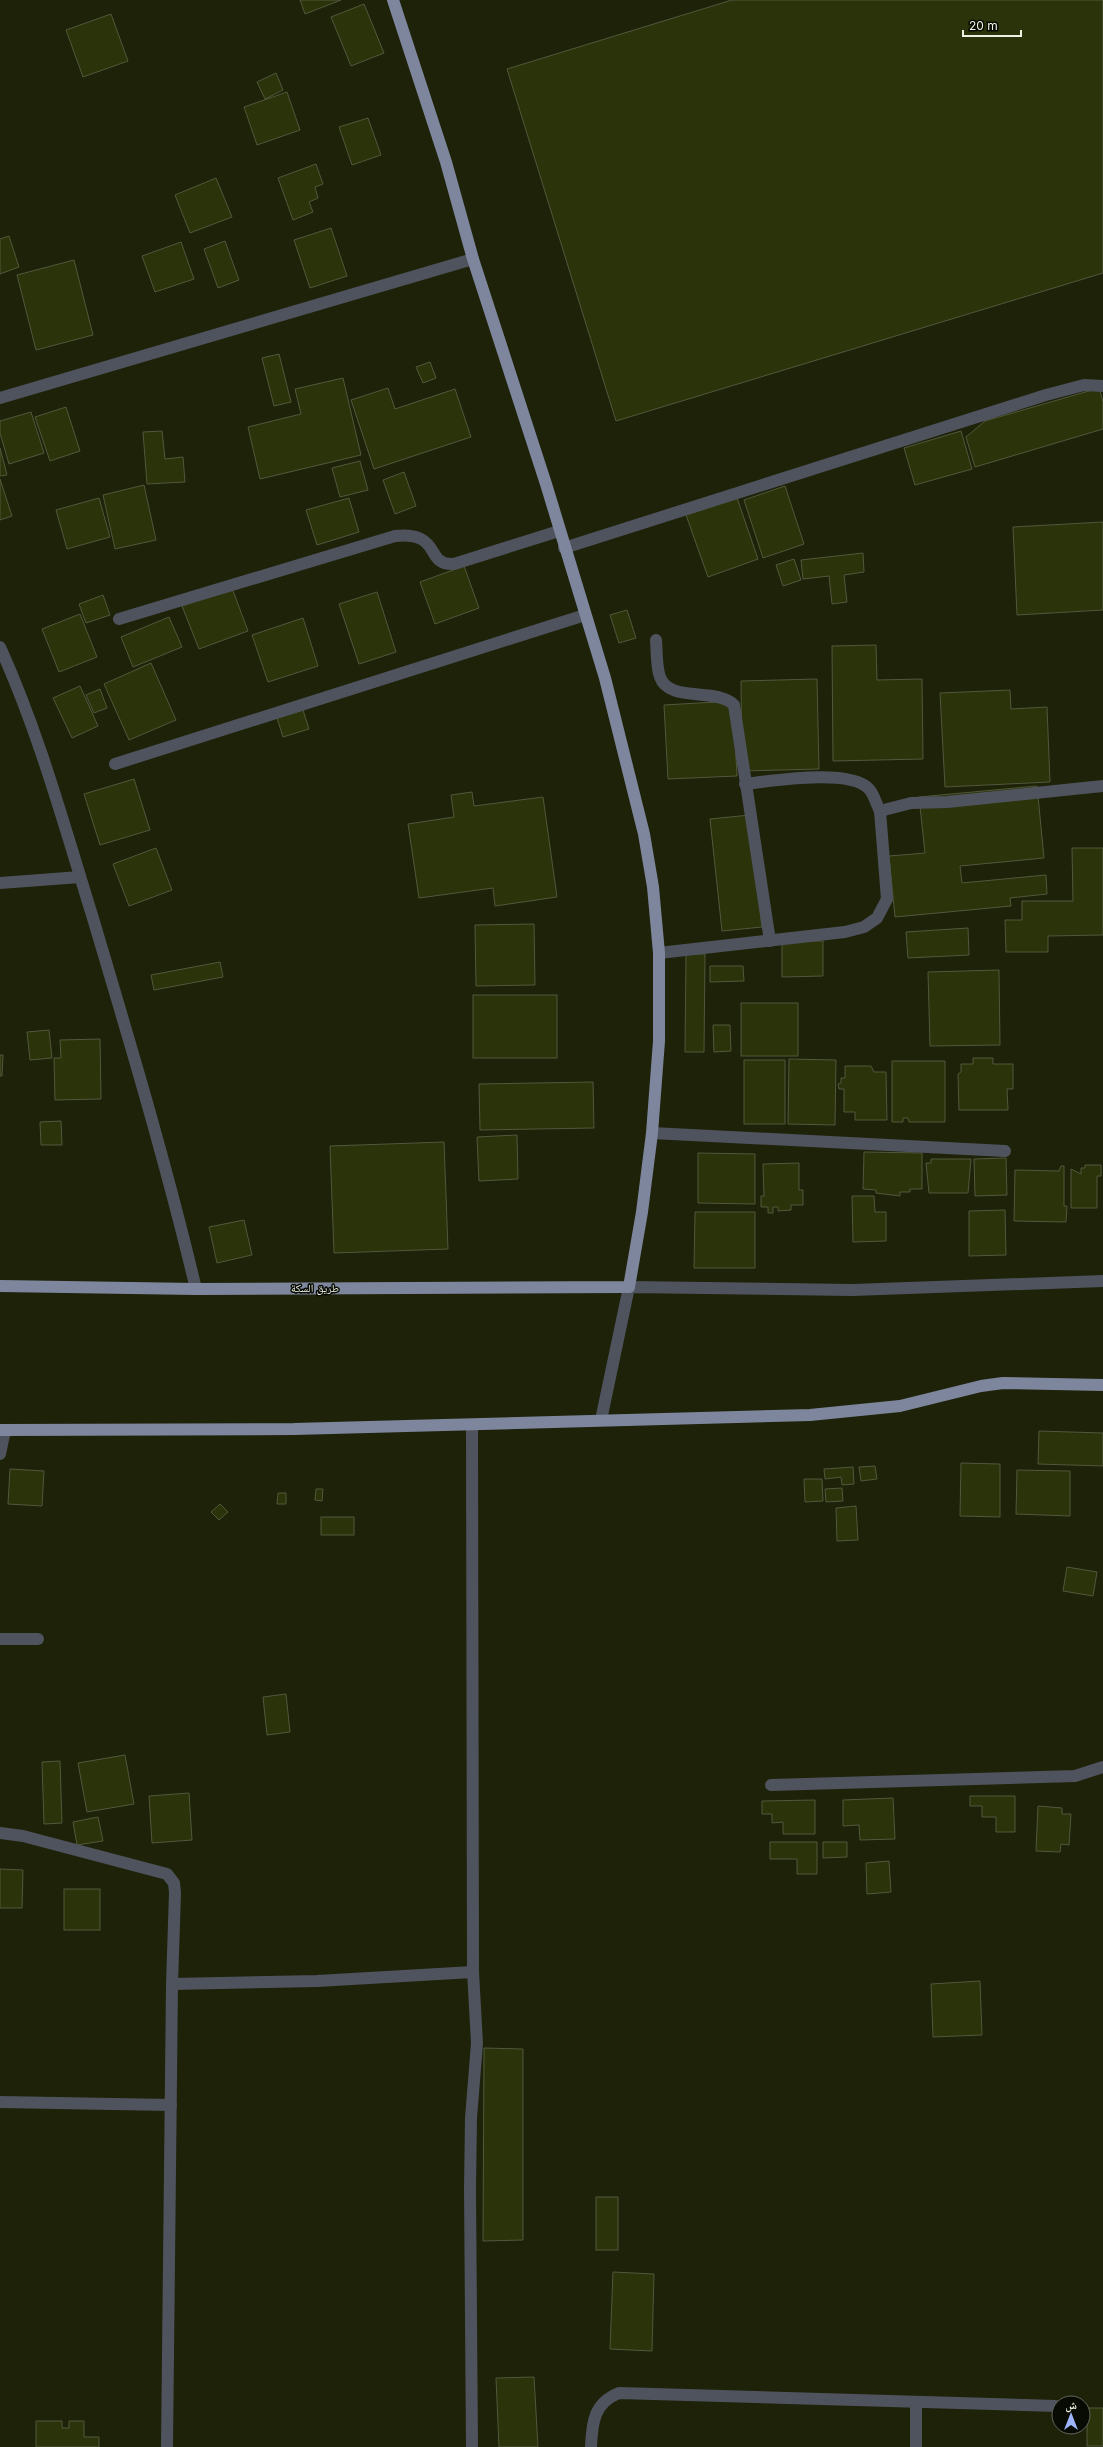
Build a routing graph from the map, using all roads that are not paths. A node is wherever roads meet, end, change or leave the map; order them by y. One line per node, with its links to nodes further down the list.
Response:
1 (394, 0): 2 (main road)
2 (473, 259): 4 (street); 5 (main road)
3 (1103, 386): 6 (street)
4 (0, 398)
5 (560, 531): 6 (main road); 8 (street)
6 (564, 548): 7 (main road)
7 (585, 614): 12 (street); 19 (main road)
8 (119, 619)
9 (656, 640): 13 (street)
10 (0, 647): 11 (street)
11 (4, 664): 16 (street)
12 (115, 764)
13 (745, 784): 15 (street); 18 (street)
14 (1103, 786): 15 (street)
15 (880, 811): 18 (street)
16 (80, 877): 17 (street); 25 (street)
17 (0, 883)
18 (770, 941): 19 (street)
19 (659, 953): 20 (main road)
20 (652, 1133): 21 (street); 24 (main road)
21 (1005, 1151)
22 (1103, 1281): 24 (street)
23 (0, 1286): 25 (main road, طريق السكة)
24 (629, 1287): 25 (main road, طريق السكة); 27 (street)
25 (196, 1289)
26 (1103, 1385): 27 (main road)
27 (601, 1420): 28 (main road)
28 (472, 1425): 29 (main road); 36 (street)
29 (2, 1430): 30 (street)
30 (0, 1454)
31 (0, 1639): 32 (street)
32 (38, 1639)
33 (1103, 1767): 34 (street)
34 (771, 1785)
35 (0, 1833): 37 (street)
36 (473, 1972): 37 (street); 43 (street)
37 (172, 1984): 39 (street)
38 (0, 2102): 39 (street)
39 (171, 2105): 42 (street)
40 (916, 2402): 41 (street); 44 (street); 45 (street)
41 (1051, 2406)
42 (167, 2447)
43 (472, 2447)
44 (591, 2447)
45 (916, 2447)

